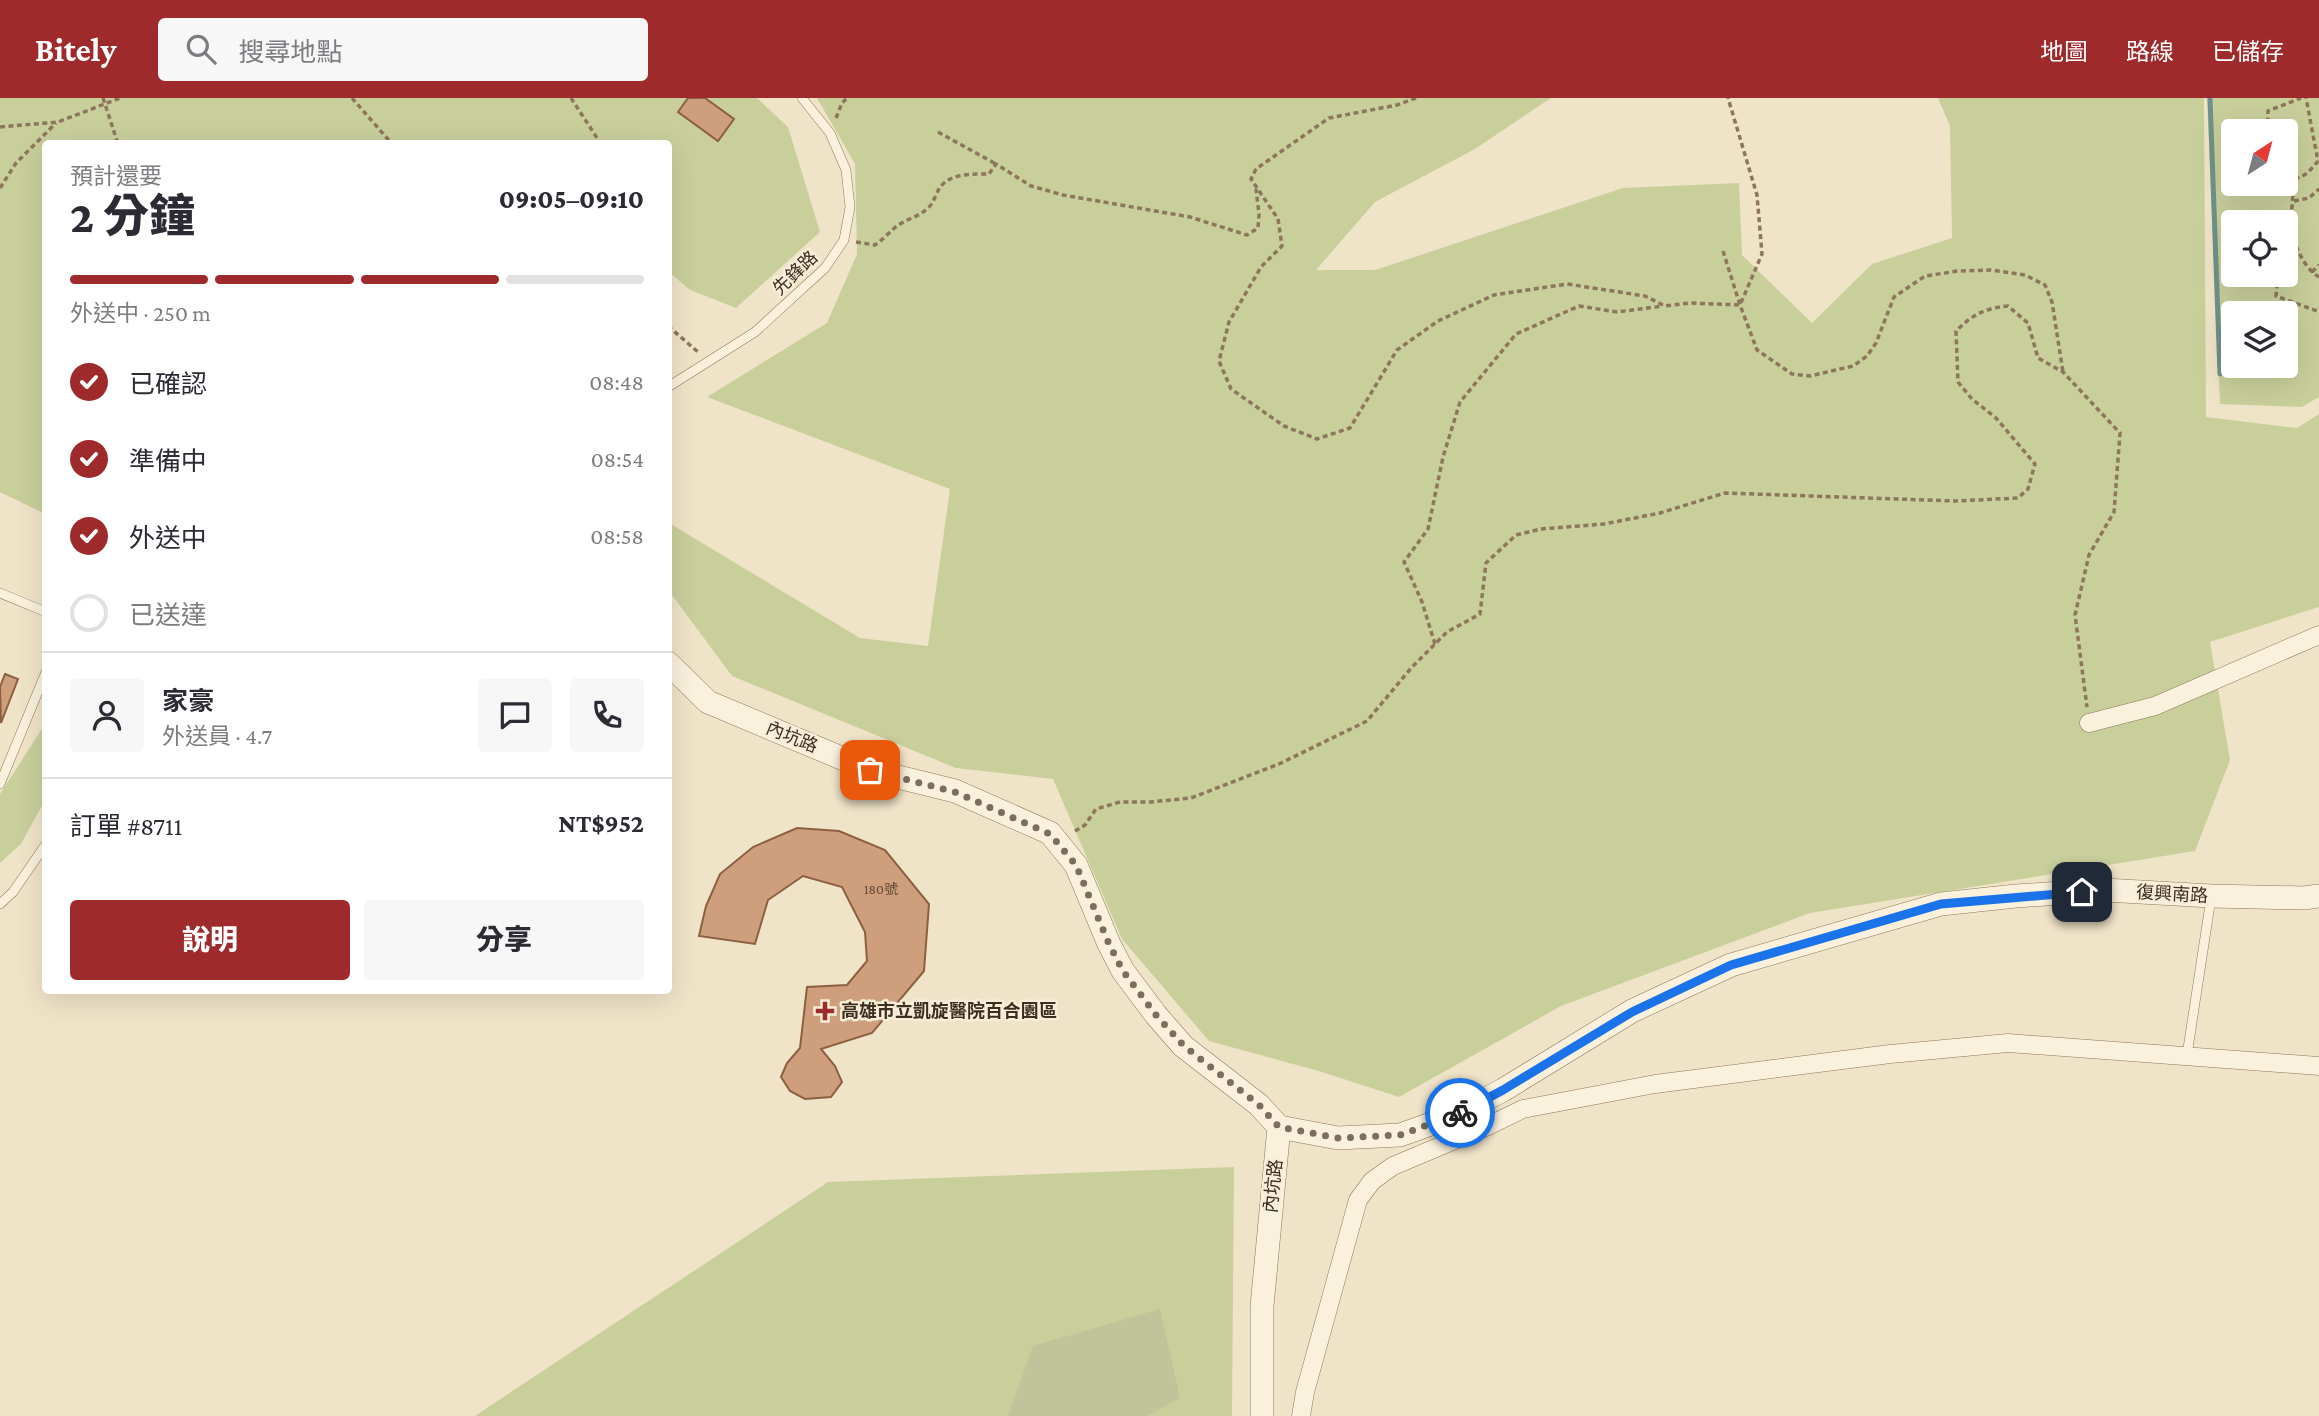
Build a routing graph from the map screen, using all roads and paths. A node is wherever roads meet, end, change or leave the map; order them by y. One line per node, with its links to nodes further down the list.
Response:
1 (103, 98): 10 (path)
2 (120, 98): 10 (path)
3 (352, 98): 17 (path)
4 (570, 98): 18 (path)
5 (803, 98): 15 (lane, 先鋒路)
6 (847, 98): 15 (path)
7 (1416, 98): 21 (path)
8 (1728, 98): 33 (path)
9 (2304, 98): 11 (path); 20 (path)
10 (104, 104): 12 (path); 16 (path)
11 (2268, 119)
12 (58, 122): 13 (path); 22 (path)
13 (0, 127)
14 (938, 132): 19 (path)
15 (830, 133): 26 (lane, 先鋒路)
16 (117, 140)
17 (389, 140)
18 (598, 140)
19 (996, 163): 21 (path); 26 (path)
20 (2298, 177)
21 (1256, 187): 34 (path)
22 (0, 188)
23 (2319, 189): 25 (path)
24 (2294, 196): 25 (path)
25 (2294, 201): 28 (path)
26 (844, 240): 37 (lane, 先鋒路)
27 (1723, 251): 33 (path)
28 (2299, 251): 30 (path)
29 (2319, 265): 30 (path)
30 (2312, 272): 31 (path)
31 (2319, 277)
32 (2277, 287): 35 (path)
33 (1740, 305): 34 (path); 38 (path)
34 (1665, 306): 43 (path)
35 (2319, 308)
36 (672, 330): 37 (path)
37 (708, 361): 39 (lane, 先鋒路)
38 (2063, 372): 43 (path); 46 (path)
39 (672, 384)
40 (0, 593): 41 (lane)
41 (42, 610)
42 (2319, 635): 46 (street)
43 (1435, 644): 48 (path)
44 (672, 667): 48 (street, 內坑路)
45 (42, 682): 47 (lane)
46 (2089, 723)
47 (0, 784)
48 (1061, 848): 55 (street, 內坑路)
49 (42, 850): 52 (lane)
50 (2211, 896): 51 (street, 復興南路); 53 (lane); 55 (street, 復興南路)
51 (2319, 896)
52 (0, 904)
53 (2187, 1055): 54 (street); 57 (street)
54 (2319, 1066)
55 (1279, 1127): 56 (street, 內坑路)
56 (1262, 1416)
57 (1301, 1416)

